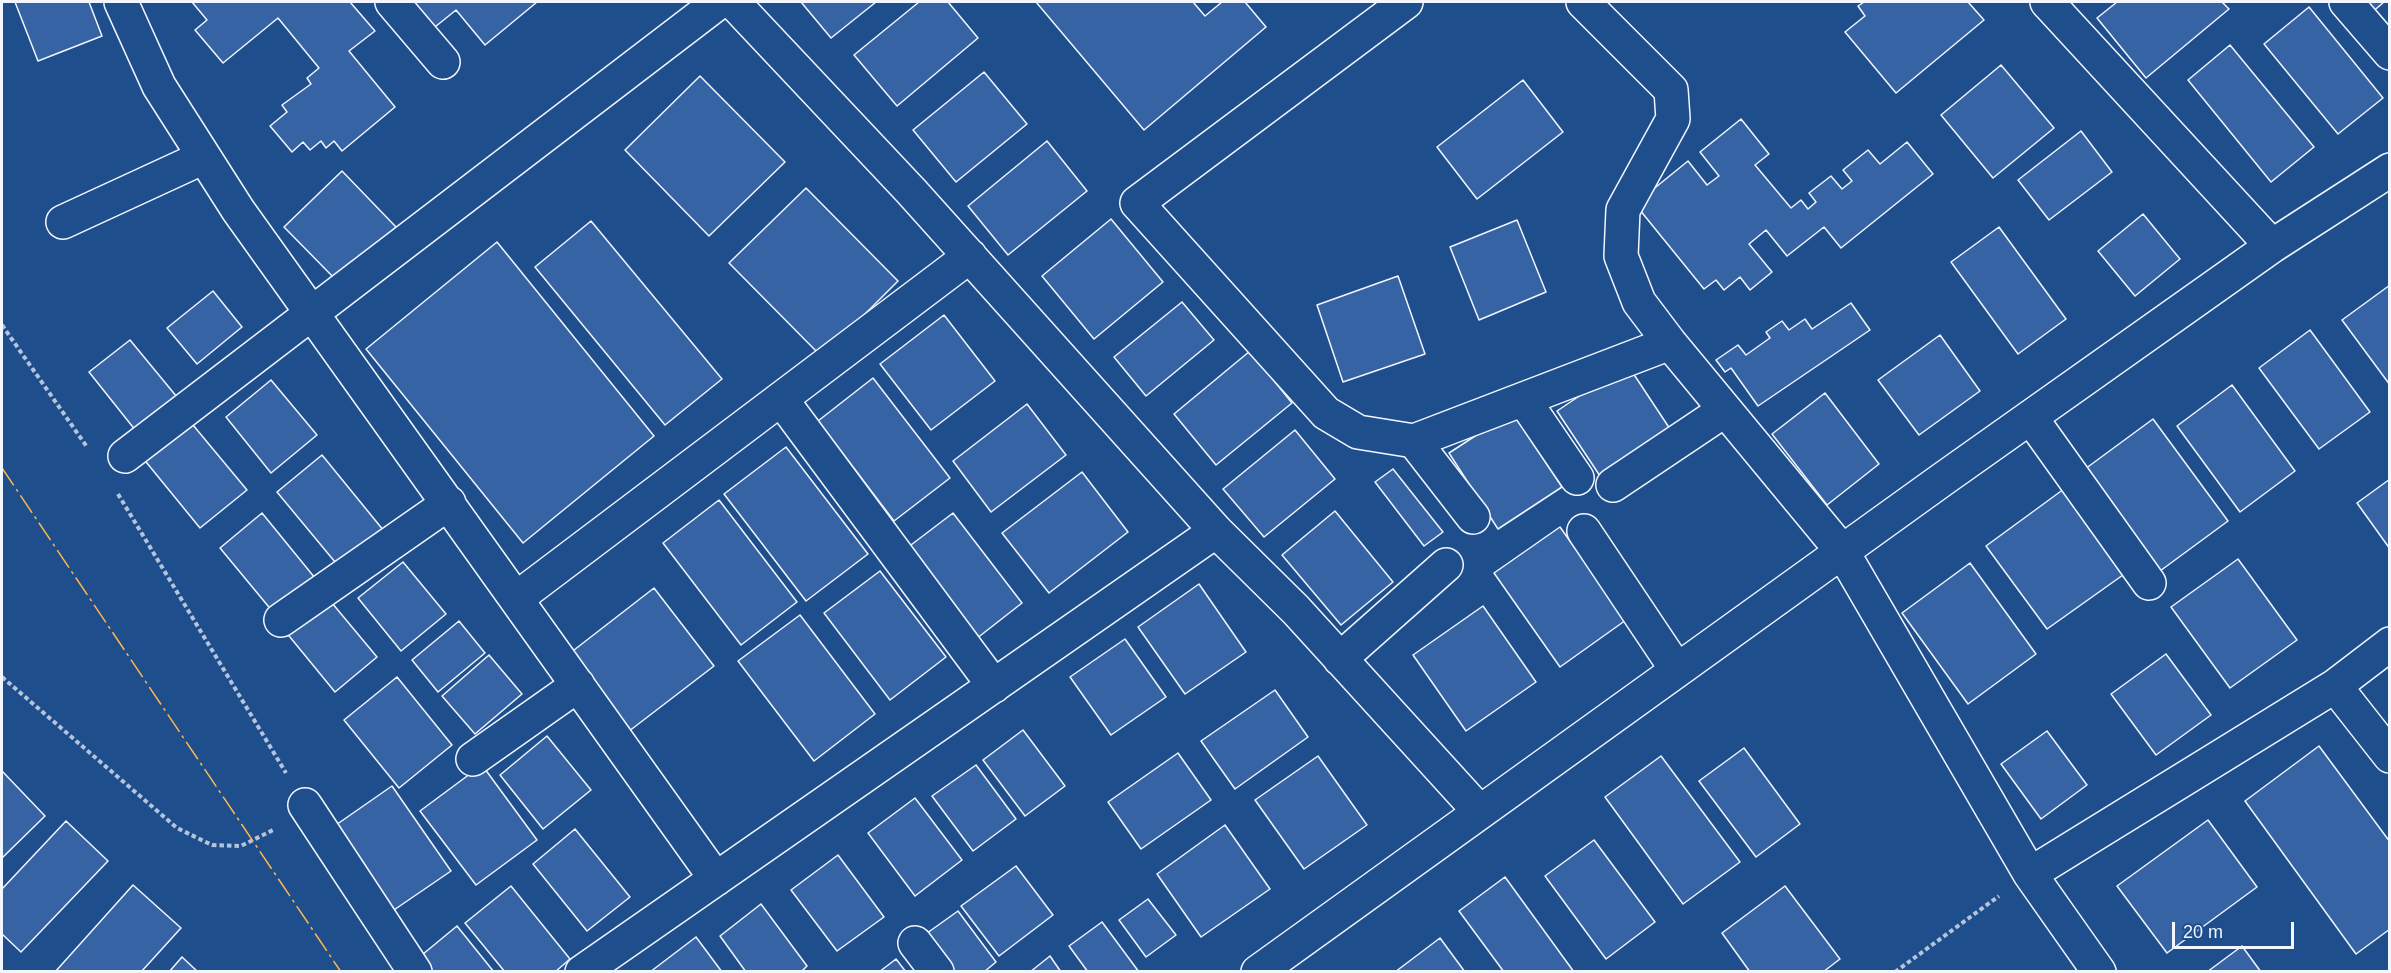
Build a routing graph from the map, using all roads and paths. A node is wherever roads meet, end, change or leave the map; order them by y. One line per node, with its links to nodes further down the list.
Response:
1 (121, 2): 11 (street)
2 (392, 2): 10 (street)
3 (718, 2): 16 (street)
4 (733, 2): 15 (street)
5 (1406, 2): 23 (street)
6 (1583, 2): 18 (street)
7 (2048, 2): 14 (street)
8 (2346, 2): 9 (street)
9 (2390, 53)
10 (443, 62)
11 (204, 157): 13 (street); 16 (street)
12 (2390, 170): 14 (street)
13 (63, 222)
14 (2272, 246): 22 (street)
15 (970, 256): 19 (street); 31 (street)
16 (310, 314): 25 (street); 29 (street)
17 (2, 325): 24 (path)
18 (1670, 343): 20 (street); 21 (street)
19 (781, 399): 36 (street); 43 (street)
20 (1524, 400): 23 (street); 26 (street)
21 (1725, 410): 27 (street); 33 (street)
22 (2031, 418): 33 (street); 35 (street)
23 (1414, 441): 30 (street)
24 (90, 451)
25 (125, 456)
26 (1577, 478)
27 (1613, 485)
28 (116, 490): 47 (path)
29 (449, 503): 36 (street); 37 (street)
30 (1473, 517)
31 (1216, 531): 39 (street); 43 (street)
32 (1584, 531): 40 (street)
33 (1842, 551): 40 (street); 49 (street)
34 (1446, 565): 39 (street)
35 (2149, 584)
36 (517, 598): 42 (street)
37 (280, 620)
38 (2390, 644): 44 (street)
39 (1340, 659): 48 (street)
40 (1677, 670): 48 (street)
41 (2, 676): 47 (path)
42 (578, 685): 46 (street); 50 (street)
43 (994, 686): 50 (street)
44 (2335, 686): 45 (street); 49 (street)
45 (2390, 756)
46 (473, 759)
47 (305, 805): 52 (street)
48 (1480, 812): 55 (street)
49 (2030, 874): 56 (path); 57 (street)
50 (716, 879): 53 (street)
51 (915, 943): 54 (street)
52 (415, 972)
53 (582, 972)
54 (937, 972)
55 (1258, 972)
56 (1895, 972)
57 (2099, 972)

